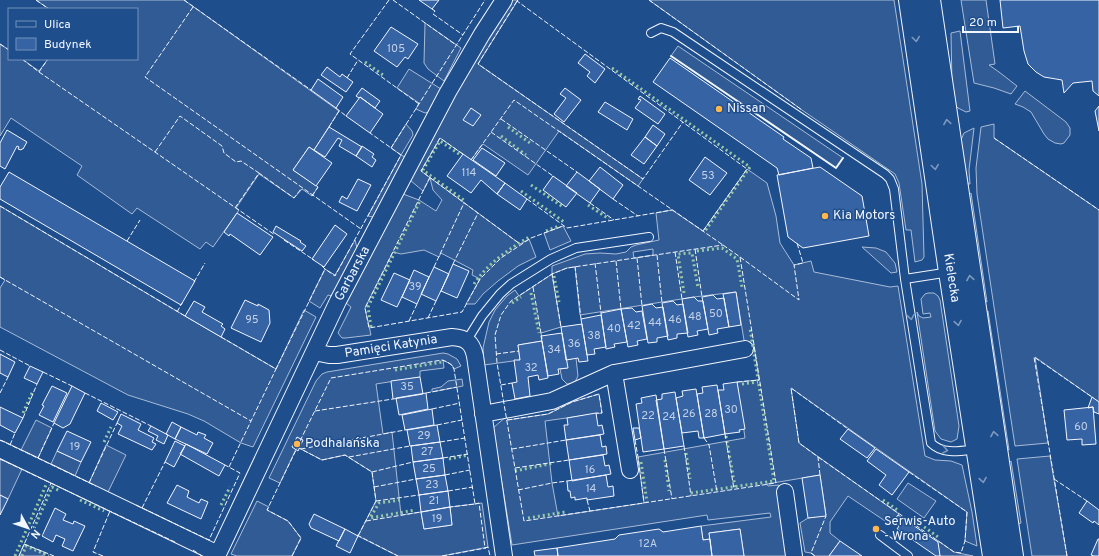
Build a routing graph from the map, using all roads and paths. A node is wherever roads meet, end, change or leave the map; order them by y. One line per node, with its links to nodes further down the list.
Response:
1 (504, 0): 10 (street, Garbarska)
2 (910, 0): 6 (main road, Kielecka, one-way to 6)
3 (929, 0): 23 (main road, Kielecka, one-way to 3)
4 (651, 33): 7 (lane)
5 (649, 237): 8 (lane)
6 (950, 272): 7 (lane); 14 (main road, Kielecka, one-way to 14)
7 (905, 279): 14 (lane, one-way to 14)
8 (467, 340): 10 (street, Pamięci Katynia); 12 (street)
9 (745, 349): 11 (street)
10 (314, 352): 18 (street, Garbarska)
11 (614, 373): 12 (street); 15 (street)
12 (483, 414): 19 (street)
13 (0, 449): 18 (street)
14 (978, 449): 22 (main road, Kielecka, one-way to 22)
15 (630, 470)
16 (785, 492): 20 (street)
17 (880, 535): 21 (lane)
18 (218, 555)
19 (504, 556)
20 (794, 556)
21 (908, 556)
22 (994, 556)
23 (1012, 556)

